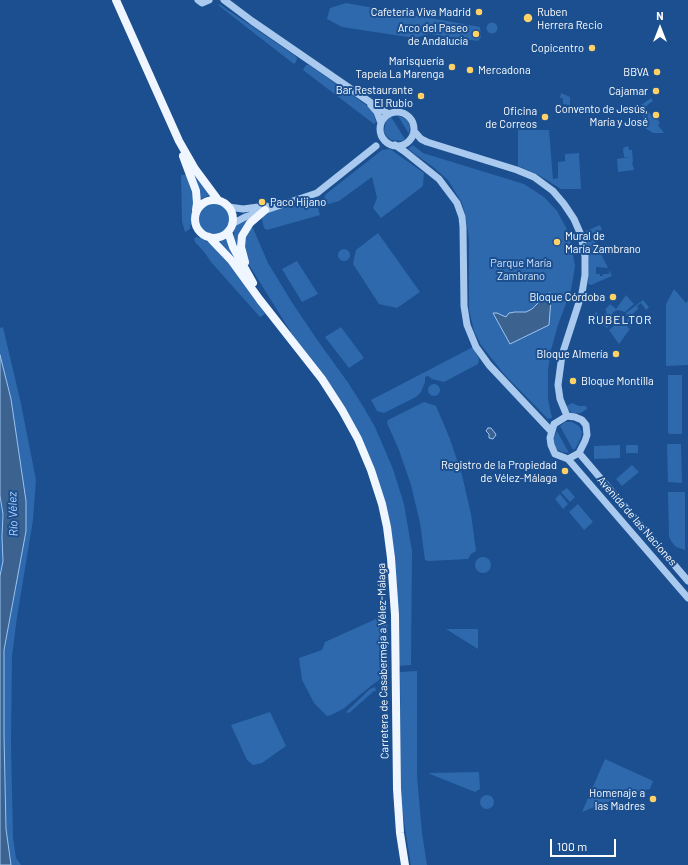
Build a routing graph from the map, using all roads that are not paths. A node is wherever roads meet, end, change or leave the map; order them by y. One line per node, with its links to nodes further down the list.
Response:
1 (116, 0): 11 (main road)
2 (198, 0): 3 (street)
3 (209, 0)
4 (218, 0): 5 (street)
5 (226, 2): 6 (street)
6 (366, 99): 7 (street); 8 (street)
7 (389, 114): 8 (street); 9 (street)
8 (381, 123): 10 (street)
9 (414, 131): 12 (street); 22 (street)
10 (384, 139): 12 (street); 13 (street)
11 (179, 141): 14 (main road); 16 (main road)
12 (395, 145): 23 (street)
13 (303, 198): 15 (street); 17 (street)
14 (218, 200): 15 (main road); 16 (main road)
15 (229, 207): 18 (main road)
16 (196, 210): 19 (main road)
17 (265, 210): 18 (street); 20 (main road)
18 (230, 228): 19 (main road); 20 (main road, Carretera de Casabermeja a Vélez-Málaga)
19 (209, 237): 21 (main road, Carretera de Casabermeja a Vélez-Málaga)
20 (259, 292): 21 (main road, Carretera de Casabermeja a Vélez-Málaga)
21 (276, 320): 28 (main road, Carretera de Casabermeja a Vélez-Málaga)
22 (566, 416): 23 (street); 24 (street)
23 (551, 431): 25 (street)
24 (579, 453): 25 (street); 26 (street, Avenida de las Naciones)
25 (568, 458): 27 (street, Avenida de las Naciones)
26 (688, 580)
27 (688, 598)
28 (405, 865)

